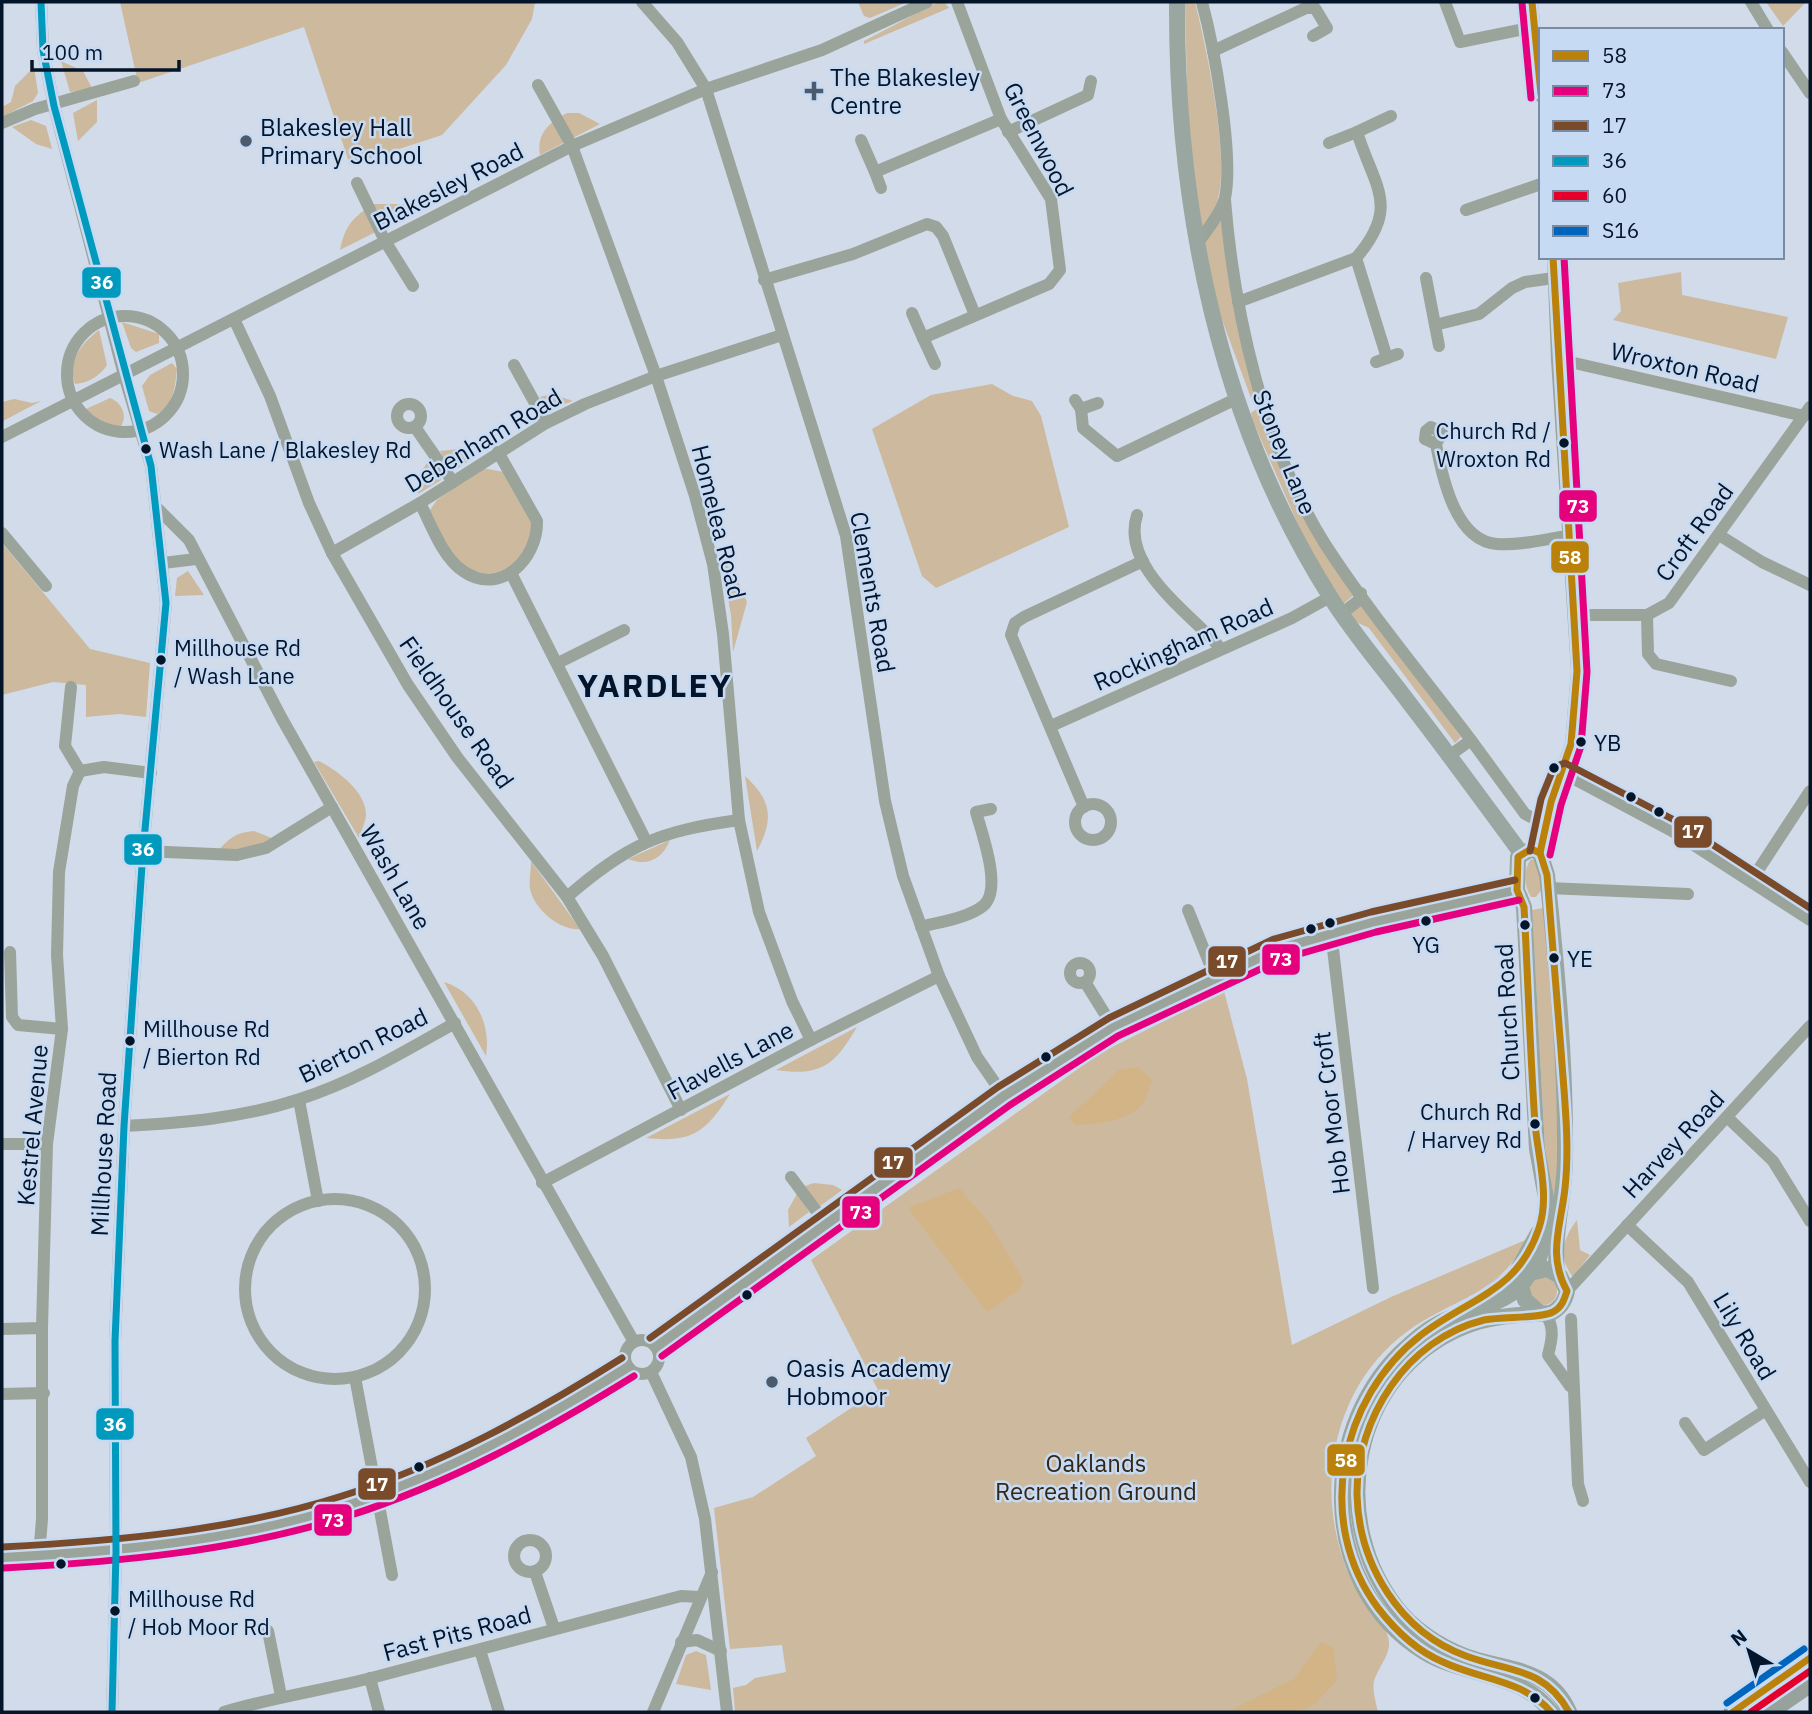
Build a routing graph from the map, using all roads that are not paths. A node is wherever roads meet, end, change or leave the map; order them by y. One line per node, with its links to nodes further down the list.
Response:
1 (41, 2): 21 (street)
2 (642, 2): 19 (street, Clements Road)
3 (926, 2): 19 (street, Blakesley Road)
4 (957, 2): 23 (street, Greenwood)
5 (1177, 2): 37 (main road, Stoney Lane)
6 (1202, 2): 13 (street)
7 (1445, 2): 10 (street)
8 (1532, 2): 10 (street)
9 (1751, 2): 11 (street)
10 (1534, 27): 15 (street)
11 (1767, 28)
12 (1313, 36): 13 (street)
13 (1213, 51): 34 (street)
14 (1784, 55): 20 (street)
15 (1539, 77)
16 (134, 81): 21 (street)
17 (1091, 81): 25 (street)
18 (538, 85): 29 (street, Homelea Road)
19 (706, 89): 29 (street, Blakesley Road); 42 (street, Clements Road)
20 (1810, 93)
21 (54, 106): 24 (street); 47 (street)
22 (1391, 116): 26 (street)
23 (1001, 119): 25 (street, Greenwood); 30 (street)
24 (2, 123)
25 (1008, 132): 46 (street, Greenwood)
26 (1357, 132): 28 (street); 38 (street)
27 (861, 140): 30 (street)
28 (1329, 143)
29 (572, 146): 36 (street, Blakesley Road); 59 (street, Homelea Road)
30 (875, 172): 33 (street)
31 (357, 183): 36 (street)
32 (1539, 185): 35 (street)
33 (881, 188)
34 (1224, 200): 37 (street); 44 (street)
35 (1465, 210)
36 (385, 241): 43 (street); 48 (street, Blakesley Road)
37 (1197, 244): 63 (main road, Stoney Lane)
38 (1356, 258): 44 (street); 54 (street)
39 (1553, 259): 41 (street, Church Road)
40 (1426, 278): 49 (street)
41 (1554, 278): 49 (street); 55 (street, Church Road)
42 (764, 280): 46 (street); 50 (street, Clements Road)
43 (413, 286)
44 (1238, 302): 60 (street)
45 (912, 313): 51 (street)
46 (975, 315): 51 (street, Greenwood)
47 (108, 318): 53 (street); 58 (street); 61 (street)
48 (234, 319): 53 (street, Blakesley Road); 78 (street, Fieldhouse Road)
49 (1436, 325): 52 (street)
50 (782, 335): 59 (street, Debenham Road); 118 (street, Clements Road)
51 (923, 338): 56 (street)
52 (1439, 346)
53 (177, 347): 58 (street, Blakesley Road); 67 (street)
54 (1387, 358)
55 (1556, 359): 64 (street, Wroxton Road); 77 (street, Church Road)
56 (935, 364)
57 (514, 365): 65 (street)
58 (124, 375): 61 (street, Blakesley Road); 67 (street)
59 (656, 376): 65 (street, Debenham Road); 105 (street, Homelea Road)
60 (1263, 400): 63 (street); 85 (street)
61 (73, 401): 67 (street); 68 (street, Blakesley Road)
62 (1098, 403): 63 (street)
63 (1240, 403): 86 (main road, Stoney Lane)
64 (1807, 411): 76 (street, Croft Road)
65 (546, 423): 70 (street, Debenham Road)
66 (415, 427): 71 (street)
67 (139, 430): 73 (street)
68 (2, 436)
69 (1436, 444): 77 (street)
70 (498, 452): 71 (street, Debenham Road); 82 (street)
71 (453, 482): 72 (street, Debenham Road)
72 (420, 503): 78 (street, Debenham Road); 82 (street)
73 (157, 508): 79 (street, Wash Lane); 81 (street, Millhouse Road)
74 (1137, 515): 80 (street)
75 (2, 533): 84 (street)
76 (1719, 535): 83 (street); 89 (street, Croft Road)
77 (1568, 536): 88 (street, Church Road)
78 (332, 553): 115 (street, Fieldhouse Road)
79 (196, 559): 81 (street); 102 (street, Wash Lane)
80 (1143, 561): 91 (street); 95 (street)
81 (163, 563): 100 (street, Millhouse Road)
82 (511, 573): 92 (street)
83 (1810, 585)
84 (46, 586)
85 (1361, 593): 87 (street); 96 (street)
86 (1330, 597): 87 (main road, Stoney Lane); 91 (street, Rockingham Road)
87 (1341, 614): 97 (main road, Stoney Lane)
88 (1575, 615): 89 (street); 99 (street, Church Road)
89 (1647, 615): 93 (street)
90 (625, 630): 92 (street)
91 (1221, 649): 95 (street, Rockingham Road)
92 (558, 663): 107 (street)
93 (1731, 681)
94 (71, 687): 98 (street)
95 (1051, 726): 103 (street)
96 (1471, 740): 97 (street); 106 (street)
97 (1449, 756): 109 (main road, Stoney Lane)
98 (80, 771): 100 (street); 127 (street, Kestrel Avenue)
99 (1563, 772): 106 (street, Church Road); 111 (street)
100 (151, 773): 108 (street, Millhouse Road)
101 (1810, 791): 111 (street)
102 (332, 807): 108 (street); 124 (street, Wash Lane)
103 (1084, 807)
104 (991, 809): 118 (street)
105 (739, 820): 107 (street); 128 (street, Homelea Road)
106 (1545, 824): 110 (street, Church Road)
107 (646, 841): 115 (street)
108 (143, 851): 133 (street, Millhouse Road)
109 (1521, 853): 110 (main road); 114 (main road, Church Road)
110 (1540, 853): 112 (main road, Church Road)
111 (1751, 881): 117 (street)
112 (1548, 890): 113 (street); 114 (main road); 144 (main road, Church Road)
113 (1688, 894)
114 (1520, 895): 119 (street); 138 (main road, Church Road)
115 (568, 897): 131 (street, Fieldhouse Road)
116 (1188, 910): 122 (street)
117 (1810, 920)
118 (920, 927): 121 (street, Clements Road)
119 (1331, 932): 122 (street); 146 (street, Hob Moor Croft)
120 (10, 952): 127 (street)
121 (939, 976): 128 (street, Flavells Lane); 129 (street, Clements Road)
122 (1215, 977): 126 (street)
123 (1085, 982): 126 (street)
124 (454, 1023): 130 (street, Bierton Road); 137 (street, Wash Lane)
125 (1810, 1026): 132 (street, Harvey Road)
126 (1113, 1027): 129 (street)
127 (62, 1029): 135 (street, Kestrel Avenue)
128 (811, 1040): 131 (street, Flavells Lane)
129 (1004, 1096): 141 (street)
130 (299, 1100): 133 (street, Bierton Road); 139 (street)
131 (681, 1110): 137 (street, Flavells Lane)
132 (1727, 1117): 140 (street); 142 (street, Harvey Road)
133 (124, 1126): 166 (street, Millhouse Road)
134 (2, 1144): 135 (street)
135 (47, 1144): 151 (street, Kestrel Avenue)
136 (790, 1177): 141 (street)
137 (542, 1183): 153 (street, Wash Lane)
138 (1546, 1197): 143 (main road, Church Road); 149 (main road)
139 (318, 1201): 157 (street); 157 (street)
140 (1810, 1221)
141 (826, 1224): 154 (street)
142 (1627, 1225): 147 (street, Harvey Road); 161 (street, Lily Road)
143 (1536, 1270): 144 (main road); 145 (main road)
144 (1557, 1273): 147 (main road)
145 (1521, 1286): 148 (main road); 149 (main road)
146 (1373, 1288)
147 (1567, 1291): 148 (main road)
148 (1543, 1313): 159 (street); 191 (main road)
149 (1448, 1319): 190 (main road)
150 (1571, 1319): 159 (street)
151 (42, 1328): 152 (street); 158 (street, Kestrel Avenue)
152 (2, 1329)
153 (634, 1342): 154 (street); 155 (street)
154 (656, 1347): 156 (street)
155 (628, 1367): 156 (street); 164 (street)
156 (651, 1372): 170 (street)
157 (355, 1377): 164 (street)
158 (44, 1392): 160 (street); 167 (street, Kestrel Avenue)
159 (1573, 1393): 165 (street)
160 (2, 1394)
161 (1766, 1410): 162 (street); 163 (street, Lily Road)
162 (1685, 1423)
163 (1810, 1482)
164 (377, 1494): 166 (street); 171 (street)
165 (1583, 1501)
166 (116, 1552): 167 (street); 184 (street, Millhouse Road)
167 (39, 1556): 168 (street)
168 (2, 1558)
169 (535, 1572): 173 (street)
170 (712, 1572): 172 (street); 177 (street)
171 (392, 1574)
172 (700, 1597): 173 (street, Fast Pits Road); 175 (street)
173 (554, 1628): 176 (street, Fast Pits Road)
174 (268, 1630): 181 (street)
175 (681, 1642): 177 (street); 188 (street)
176 (480, 1650): 179 (street, Fast Pits Road); 187 (street)
177 (721, 1651): 189 (street)
178 (1810, 1658): 192 (highway)
179 (370, 1678): 181 (street, Fast Pits Road); 186 (street)
180 (1810, 1682): 193 (highway)
181 (281, 1696): 183 (street, Fast Pits Road)
182 (1810, 1697): 194 (highway)
183 (251, 1708): 185 (street, Fast Pits Road)
184 (112, 1712)
185 (224, 1712)
186 (379, 1712)
187 (499, 1712)
188 (653, 1712)
189 (727, 1712)
190 (1551, 1712)
191 (1569, 1712)
192 (1733, 1712)
193 (1768, 1712)
194 (1788, 1712)

